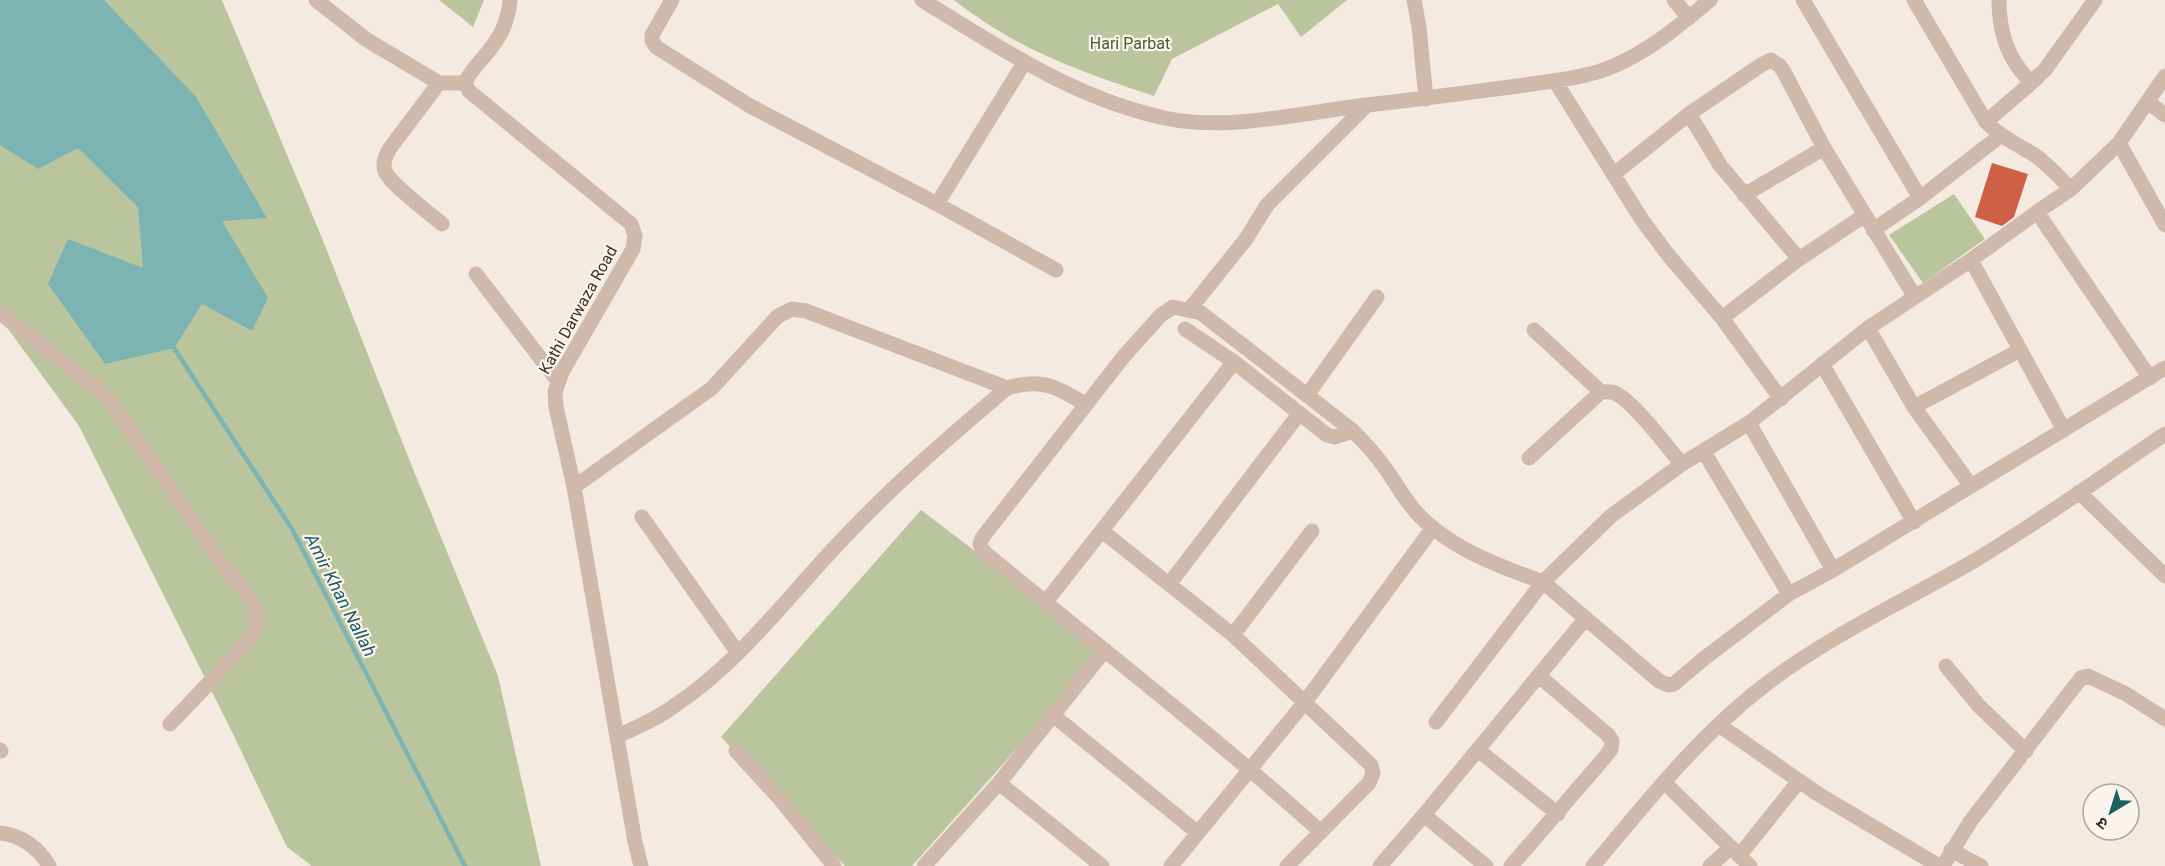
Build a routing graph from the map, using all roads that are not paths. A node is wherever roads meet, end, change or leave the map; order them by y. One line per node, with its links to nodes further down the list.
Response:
1 (316, 0): 18 (street)
2 (510, 0): 17 (street)
3 (672, 0): 32 (street)
4 (922, 0): 13 (street)
5 (1414, 0): 19 (street)
6 (1674, 0): 12 (street)
7 (1710, 0): 12 (street)
8 (1803, 0): 31 (street)
9 (1914, 0): 24 (street)
10 (1999, 0): 14 (street)
11 (2096, 0): 14 (street)
12 (1689, 18): 16 (street)
13 (1024, 63): 21 (street); 32 (street)
14 (2039, 76): 24 (street)
15 (2165, 76): 20 (street)
16 (1555, 81): 19 (street); 28 (street)
17 (465, 82): 18 (street); 55 (street, Kathi Darwaza Road)
18 (439, 83): 36 (street)
19 (1426, 99): 21 (street)
20 (2148, 102): 23 (street); 26 (street)
21 (1367, 105): 44 (street)
22 (1689, 114): 27 (street); 28 (street); 30 (street)
23 (2165, 115)
24 (1986, 122): 25 (street)
25 (2000, 136): 29 (street); 31 (street)
26 (2118, 143): 29 (street); 35 (street)
27 (1824, 148): 30 (street); 34 (street)
28 (1614, 174): 46 (street)
29 (2071, 189): 33 (street)
30 (1744, 195): 38 (street)
31 (1920, 198): 37 (street)
32 (937, 204): 40 (street)
33 (2037, 212): 39 (street); 54 (street)
34 (1865, 215): 37 (street); 38 (street)
35 (2163, 218)
36 (442, 224)
37 (1874, 230): 43 (street)
38 (1799, 259): 46 (street)
39 (1971, 260): 43 (street); 50 (street)
40 (1056, 270)
41 (476, 274): 55 (street)
42 (1377, 297): 58 (street)
43 (1914, 297): 47 (street)
44 (1189, 310): 58 (street); 60 (street)
45 (0, 313): 94 (street)
46 (1722, 318): 59 (street)
47 (1868, 328): 52 (street); 61 (street)
48 (1185, 329): 51 (street)
49 (1534, 330): 57 (street)
50 (2020, 350): 61 (street); 65 (street)
51 (1234, 362): 62 (street); 76 (street)
52 (1822, 364): 59 (street); 74 (street)
53 (2165, 368): 54 (street)
54 (2150, 378): 65 (street)
55 (557, 380): 71 (street, Kathi Darwaza Road)
56 (1007, 388): 60 (street); 71 (street); 87 (street)
57 (1601, 392): 68 (street); 69 (street)
58 (1308, 394): 64 (street)
59 (1781, 399): 63 (street)
60 (1085, 404): 83 (street)
61 (1914, 407): 70 (street)
62 (1299, 414): 64 (street); 81 (street)
63 (1749, 423): 67 (street); 78 (street)
64 (1353, 430): 75 (street)
65 (2064, 430): 70 (street)
66 (2165, 434): 72 (street)
67 (1704, 452): 69 (street); 82 (street)
68 (1529, 458)
69 (1682, 464): 80 (street)
70 (1971, 486): 74 (street)
71 (574, 487): 96 (street, Kathi Darwaza Road)
72 (2079, 492): 79 (street); 95 (street)
73 (642, 517): 87 (street)
74 (1914, 522): 78 (street)
75 (1432, 529): 80 (street); 90 (street)
76 (1102, 531): 81 (street); 83 (street)
77 (1312, 531): 85 (street)
78 (1833, 570): 82 (street)
79 (2165, 576)
80 (1543, 582): 84 (street); 93 (street)
81 (1170, 583): 85 (street)
82 (1789, 594): 84 (street)
83 (1045, 603): 86 (street)
84 (1586, 618): 89 (street)
85 (1233, 635): 90 (street)
86 (1105, 650): 91 (street); 100 (street)
87 (738, 653): 96 (street)
88 (1946, 666): 99 (street)
89 (1539, 676): 97 (street); 104 (street)
90 (1305, 702): 100 (street); 106 (street)
91 (1053, 716): 102 (street); 108 (street)
92 (2165, 719): 99 (street)
93 (1436, 722)
94 (170, 724)
95 (1719, 725): 101 (street); 103 (street)
96 (618, 736): 112 (street, Kathi Darwaza Road)
97 (1478, 750): 104 (street); 105 (street)
98 (736, 751): 113 (street)
99 (2026, 751): 109 (street)
100 (1251, 769): 106 (street); 108 (street)
101 (1799, 781): 110 (street); 123 (street)
102 (999, 783): 114 (street); 115 (street)
103 (1665, 783): 110 (street); 121 (street)
104 (1558, 814): 120 (street)
105 (1424, 815): 118 (street); 119 (street)
106 (1321, 832): 117 (street)
107 (0, 833): 111 (street)
108 (1198, 833): 116 (street)
109 (1951, 850): 123 (street); 124 (street)
110 (1740, 856): 122 (street)
111 (49, 866)
112 (641, 866)
113 (834, 866)
114 (924, 866)
115 (1102, 866)
116 (1171, 866)
117 (1287, 866)
118 (1380, 866)
119 (1486, 866)
120 (1511, 866)
121 (1593, 866)
122 (1710, 866)
123 (1941, 866)
124 (1981, 866)

